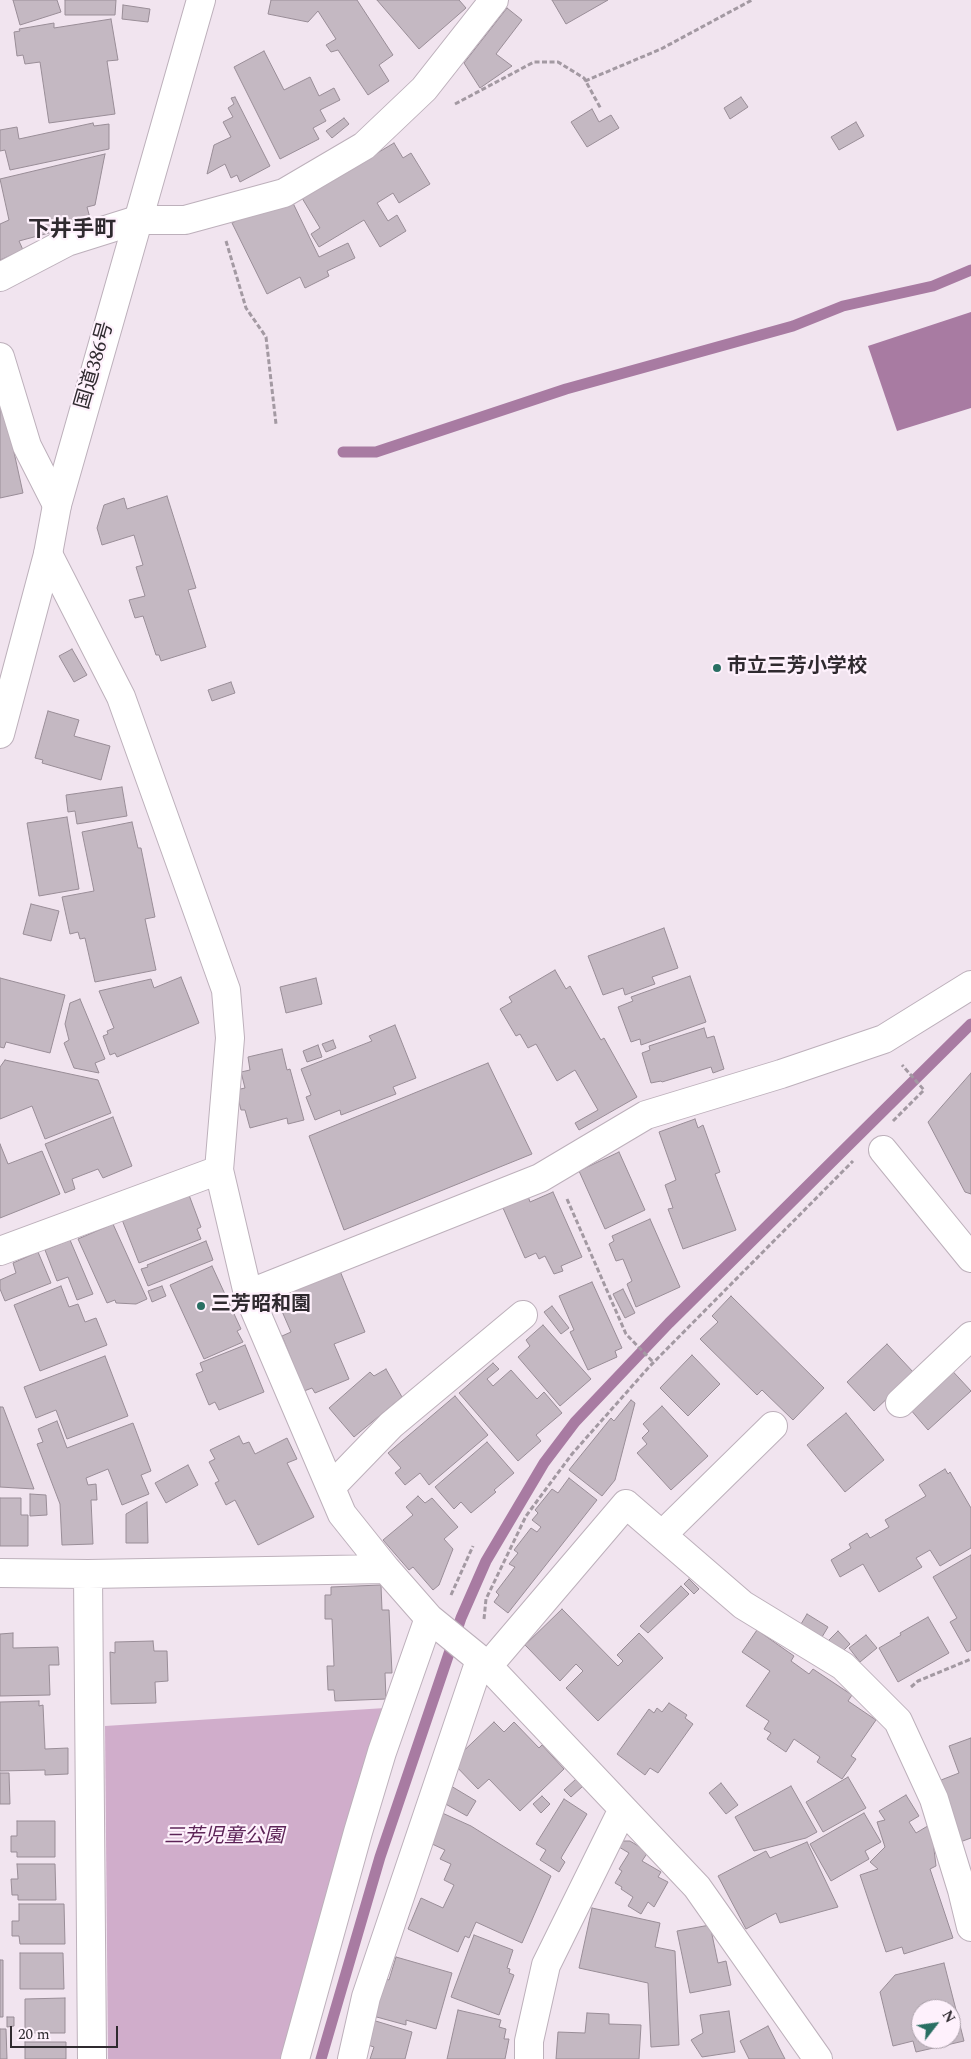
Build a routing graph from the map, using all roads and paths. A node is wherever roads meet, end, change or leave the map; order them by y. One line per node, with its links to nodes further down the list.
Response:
1 (201, 0): 8 (main road, 国道386号)
2 (494, 0): 5 (main road)
3 (752, 0): 4 (path)
4 (585, 81): 5 (path); 6 (path)
5 (415, 98): 7 (main road)
6 (602, 109)
7 (218, 212): 8 (main road); 11 (path)
8 (137, 220): 9 (main road); 12 (main road, 国道386号)
9 (0, 277)
10 (0, 357): 12 (main road)
11 (276, 424)
12 (57, 505): 13 (main road, 国道386号)
13 (48, 554): 14 (main road, 国道386号); 21 (main road)
14 (6, 692): 15 (main road, 国道386号)
15 (0, 734)
16 (971, 985): 20 (main road)
17 (903, 1066): 18 (path)
18 (886, 1138): 23 (main road)
19 (854, 1160): 27 (path)
20 (554, 1169): 24 (main road); 27 (path)
21 (218, 1170): 22 (main road); 24 (main road)
22 (0, 1251)
23 (971, 1258)
24 (248, 1294): 30 (main road)
25 (523, 1315): 30 (main road)
26 (971, 1336): 28 (main road)
27 (653, 1362): 38 (path)
28 (900, 1403)
29 (773, 1426): 31 (main road)
30 (331, 1487): 33 (main road)
31 (662, 1535): 38 (main road); 39 (main road)
32 (473, 1546): 36 (path)
33 (386, 1569): 35 (main road); 36 (main road)
34 (0, 1573): 35 (main road)
35 (88, 1574): 42 (main road)
36 (428, 1618): 38 (main road); 43 (main road)
37 (971, 1659): 39 (path)
38 (484, 1663): 40 (main road); 44 (main road)
39 (887, 1710): 41 (main road)
40 (624, 1809): 45 (main road); 46 (main road)
41 (971, 1927)
42 (92, 2059)
43 (295, 2059)
44 (352, 2059)
45 (529, 2059)
46 (818, 2059)

